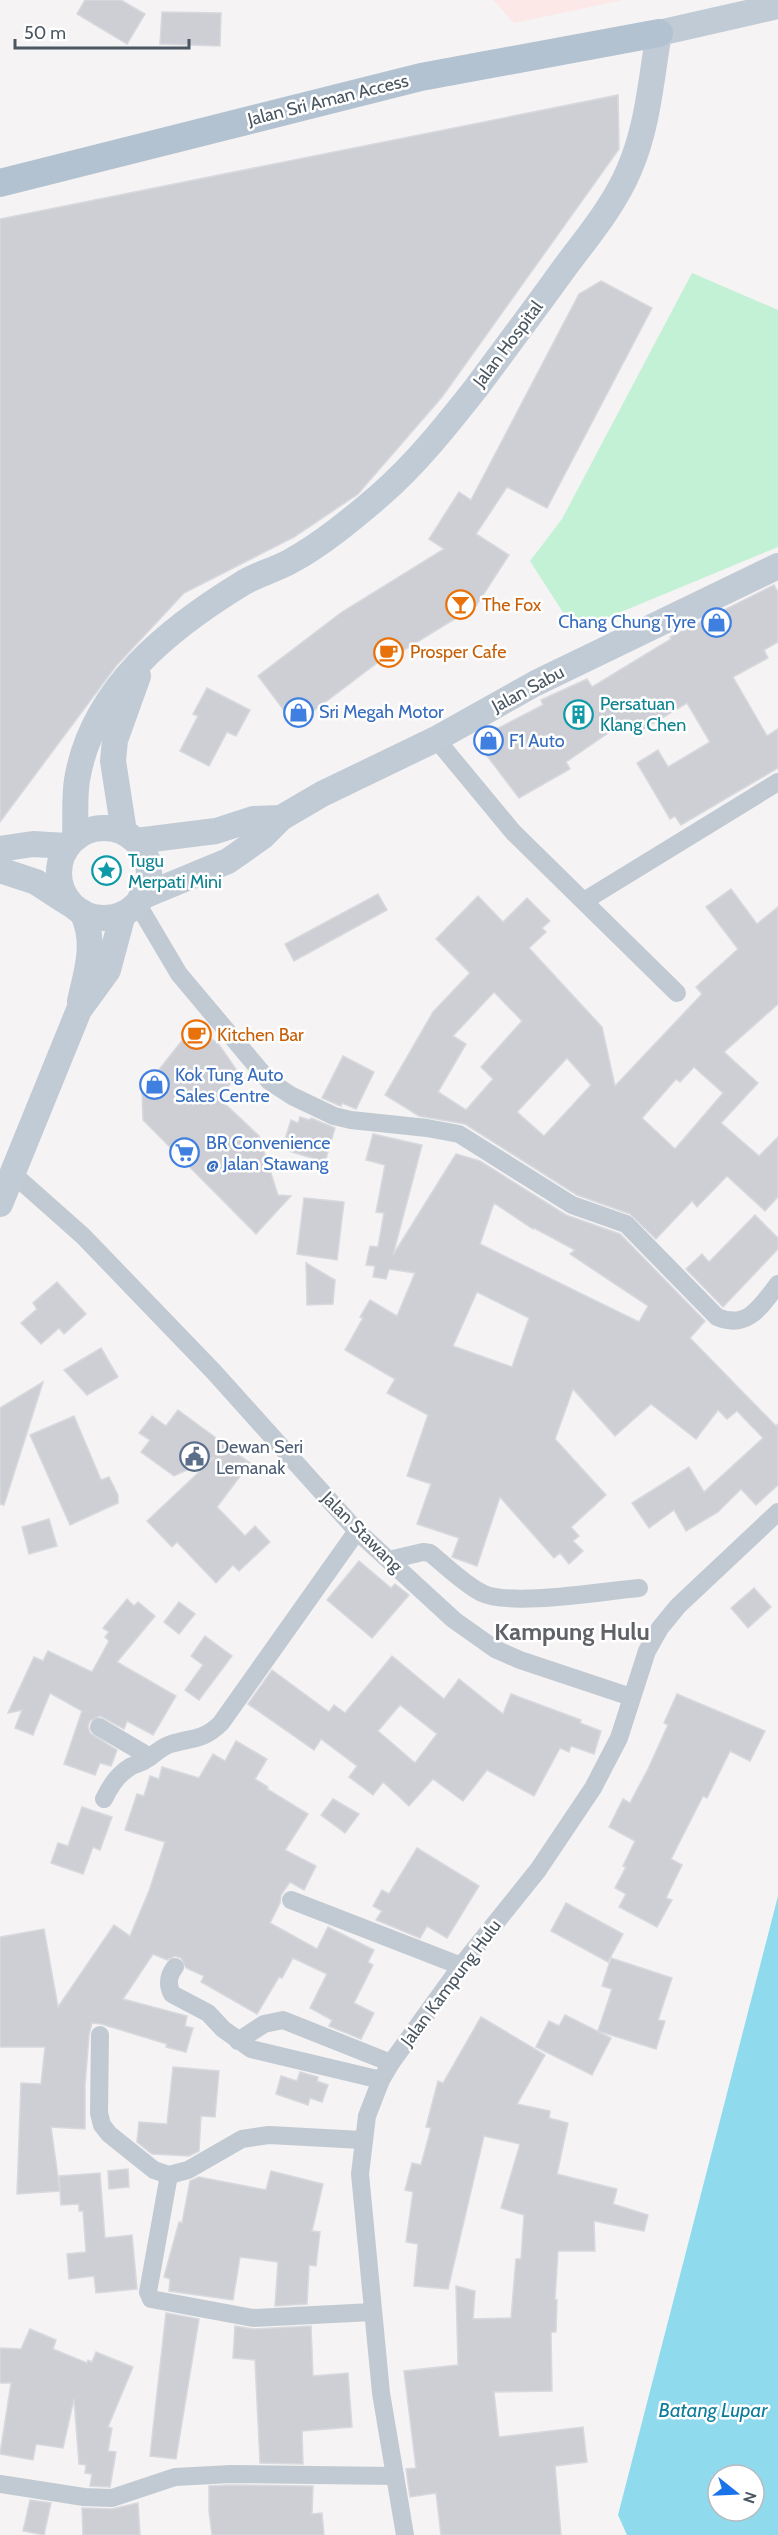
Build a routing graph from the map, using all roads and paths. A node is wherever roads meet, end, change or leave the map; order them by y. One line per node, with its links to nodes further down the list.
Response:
1 (778, 6): 2 (main road)
2 (659, 33): 3 (main road, Jalan Sri Aman Access); 5 (main road, Jalan Hospital)
3 (0, 183)
4 (778, 566): 6 (main road, Jalan Sabu)
5 (152, 650): 9 (main road); 10 (main road, Jalan Hospital)
6 (436, 739): 8 (main road, Jalan Sabu); 13 (street)
7 (778, 782): 13 (street)
8 (281, 818): 9 (main road); 14 (main road)
9 (130, 836): 10 (main road); 14 (main road)
10 (71, 842): 11 (main road); 15 (main road)
11 (0, 849)
12 (0, 870): 15 (main road)
13 (584, 901): 16 (street)
14 (134, 905): 15 (main road); 17 (main road); 20 (street)
15 (77, 909): 17 (main road)
16 (677, 993)
17 (79, 1010): 18 (main road)
18 (12, 1173): 19 (main road); 22 (street, Jalan Stawang)
19 (0, 1204)
20 (778, 1284)
21 (778, 1512): 25 (street, Jalan Kampung Hulu)
22 (357, 1531): 23 (street, Jalan Stawang); 27 (street)
23 (388, 1560): 24 (street); 25 (street, Jalan Stawang)
24 (639, 1588)
25 (630, 1697): 30 (street, Jalan Kampung Hulu)
26 (99, 1726): 27 (street)
27 (150, 1756): 28 (street)
28 (104, 1799)
29 (291, 1900): 30 (street)
30 (461, 1966): 34 (street, Jalan Kampung Hulu)
31 (175, 1967): 33 (street)
32 (100, 2035): 37 (street)
33 (238, 2041): 34 (street); 35 (street)
34 (391, 2063): 35 (street, Jalan Kampung Hulu)
35 (381, 2080): 36 (street, Jalan Kampung Hulu)
36 (362, 2140): 37 (street); 38 (street, Jalan Kampung Hulu)
37 (169, 2175): 38 (street)
38 (373, 2312): 39 (street, Jalan Kampung Hulu)
39 (395, 2476): 40 (street); 41 (street, Jalan Kampung Hulu)
40 (0, 2484)
41 (405, 2535)

